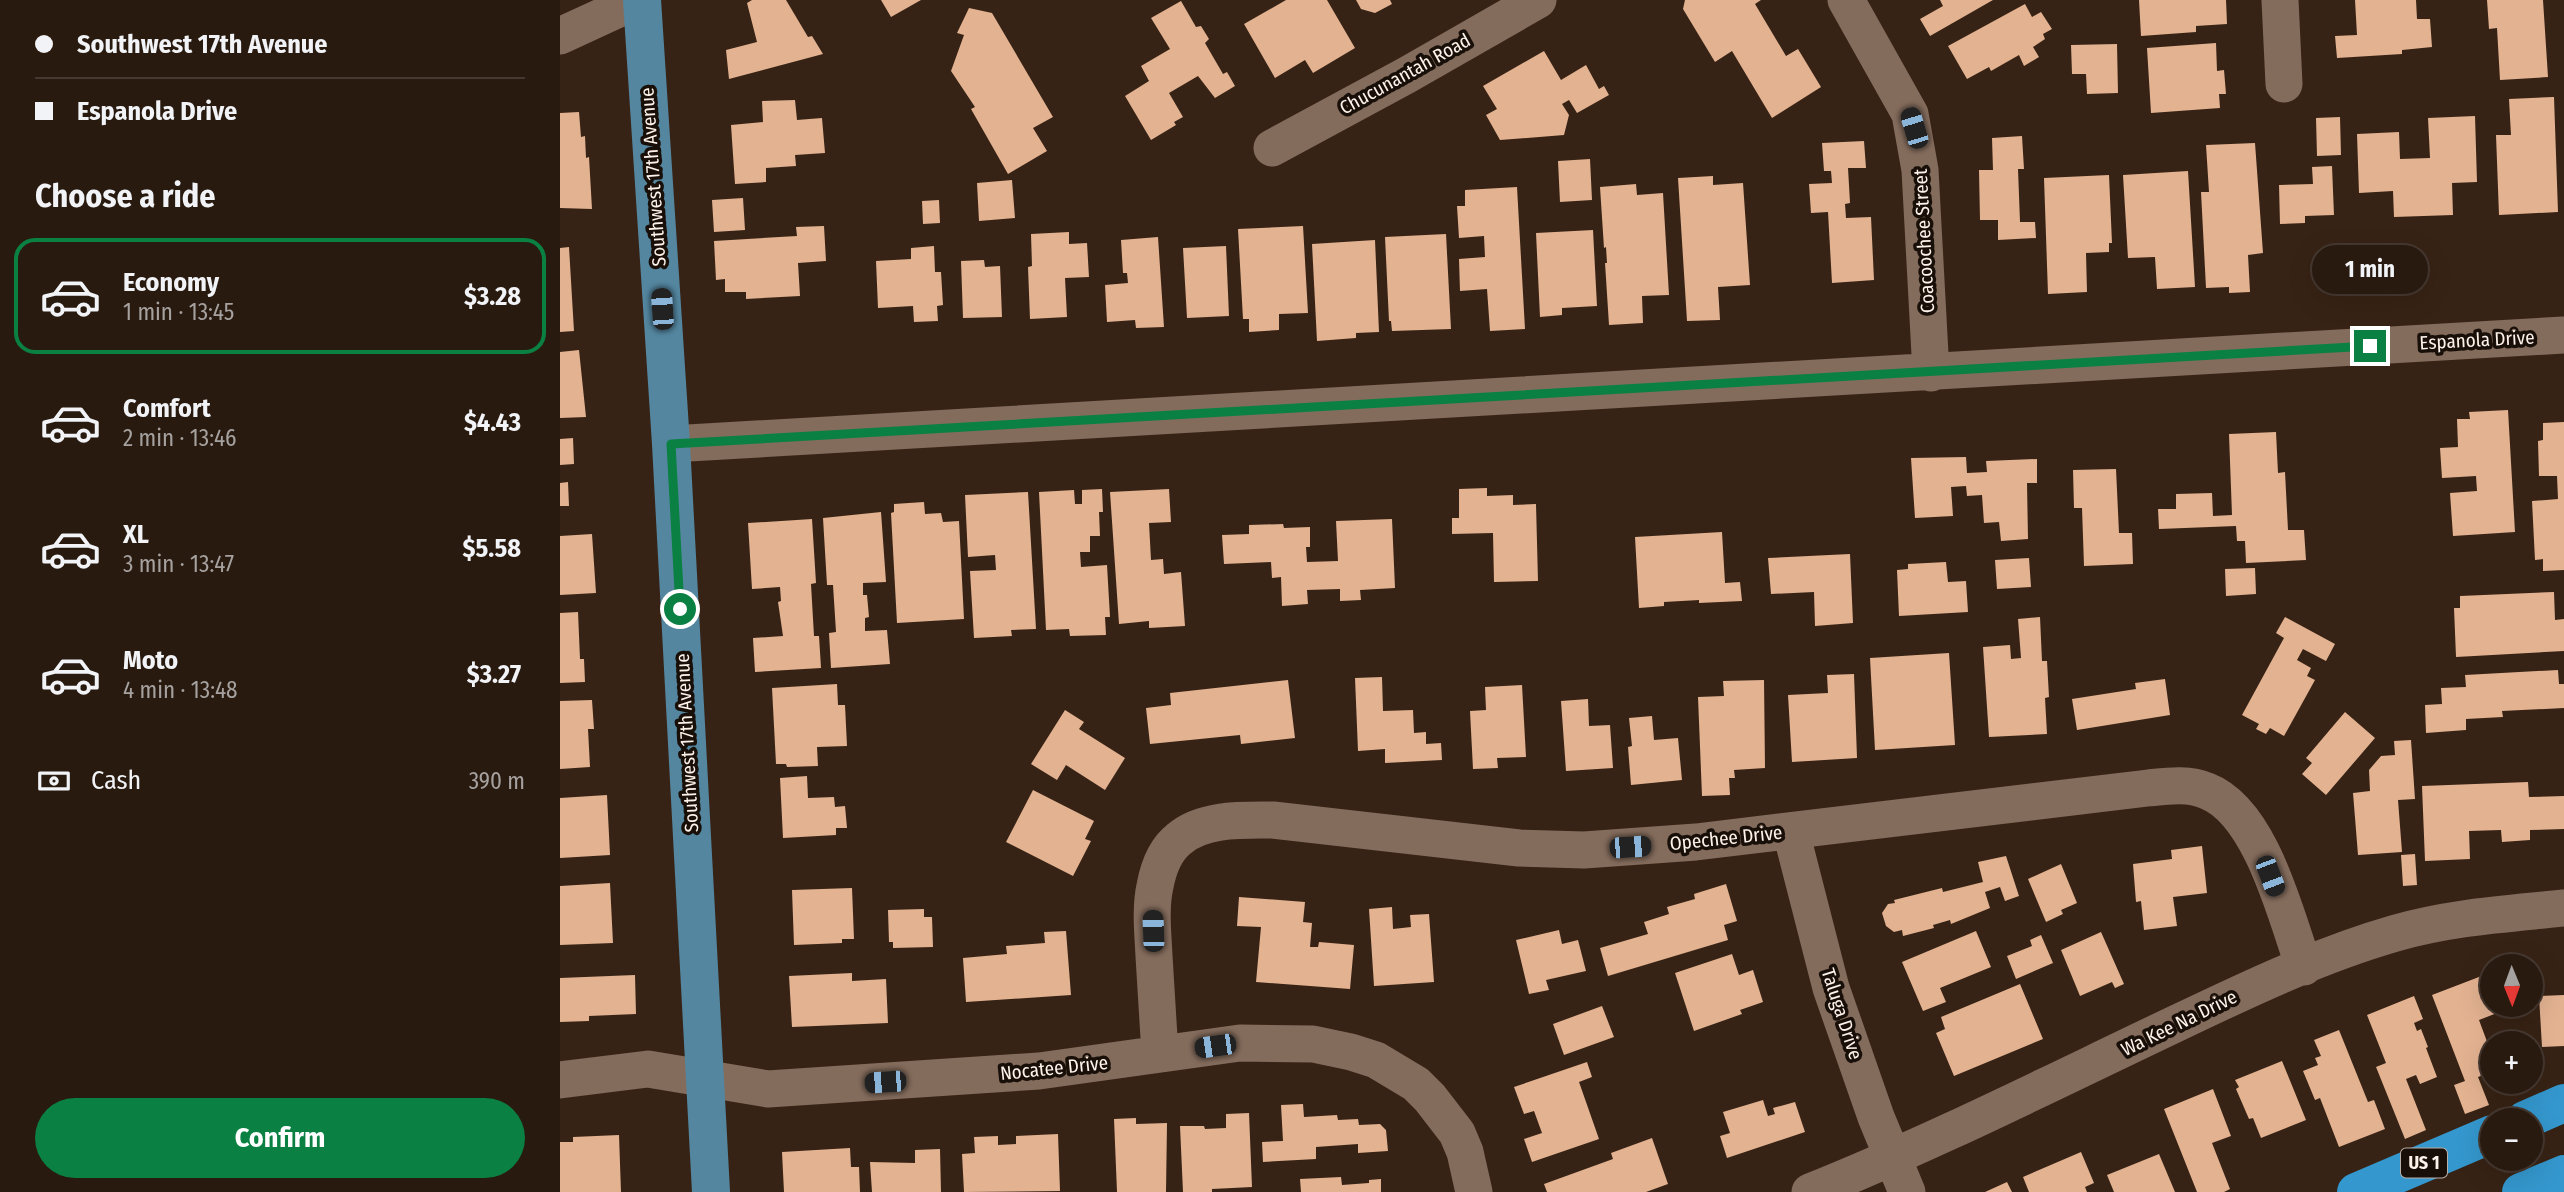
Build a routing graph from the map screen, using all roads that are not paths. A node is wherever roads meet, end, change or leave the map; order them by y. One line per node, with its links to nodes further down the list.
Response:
1 (640, 0): 5 (street); 10 (main road, Southwest 17th Avenue)
2 (1538, 0): 7 (street, Chucunantah Road)
3 (1846, 0): 9 (street, Coacoochee Street)
4 (2280, 0): 6 (street)
5 (560, 36)
6 (2284, 84)
7 (1272, 148)
8 (2564, 335): 9 (street, Espanola Drive)
9 (1931, 373): 10 (street, Espanola Drive)
10 (671, 444): 15 (main road, Southwest 17th Avenue)
11 (1791, 832): 13 (street, Opechee Drive); 14 (street, Opechee Drive); 20 (street, Taluga Drive)
12 (2564, 908): 13 (street, Wa Kee Na Drive)
13 (2304, 967): 20 (street, Wa Kee Na Drive)
14 (1160, 1054): 15 (street, Nocatee Drive); 23 (street, Nocatee Drive)
15 (705, 1078): 16 (street, Nocatee Drive); 22 (main road, Southwest 17th Avenue)
16 (560, 1080)
17 (2564, 1103): 18 (highway)
18 (2543, 1112)
19 (2480, 1139): 26 (highway, US 1)
20 (1893, 1159): 24 (street, Wa Kee Na Drive); 25 (street, Taluga Drive)
21 (2564, 1174): 27 (highway)
22 (711, 1192)
23 (1474, 1192)
24 (1810, 1192)
25 (1906, 1192)
26 (2356, 1192)
27 (2521, 1192)

